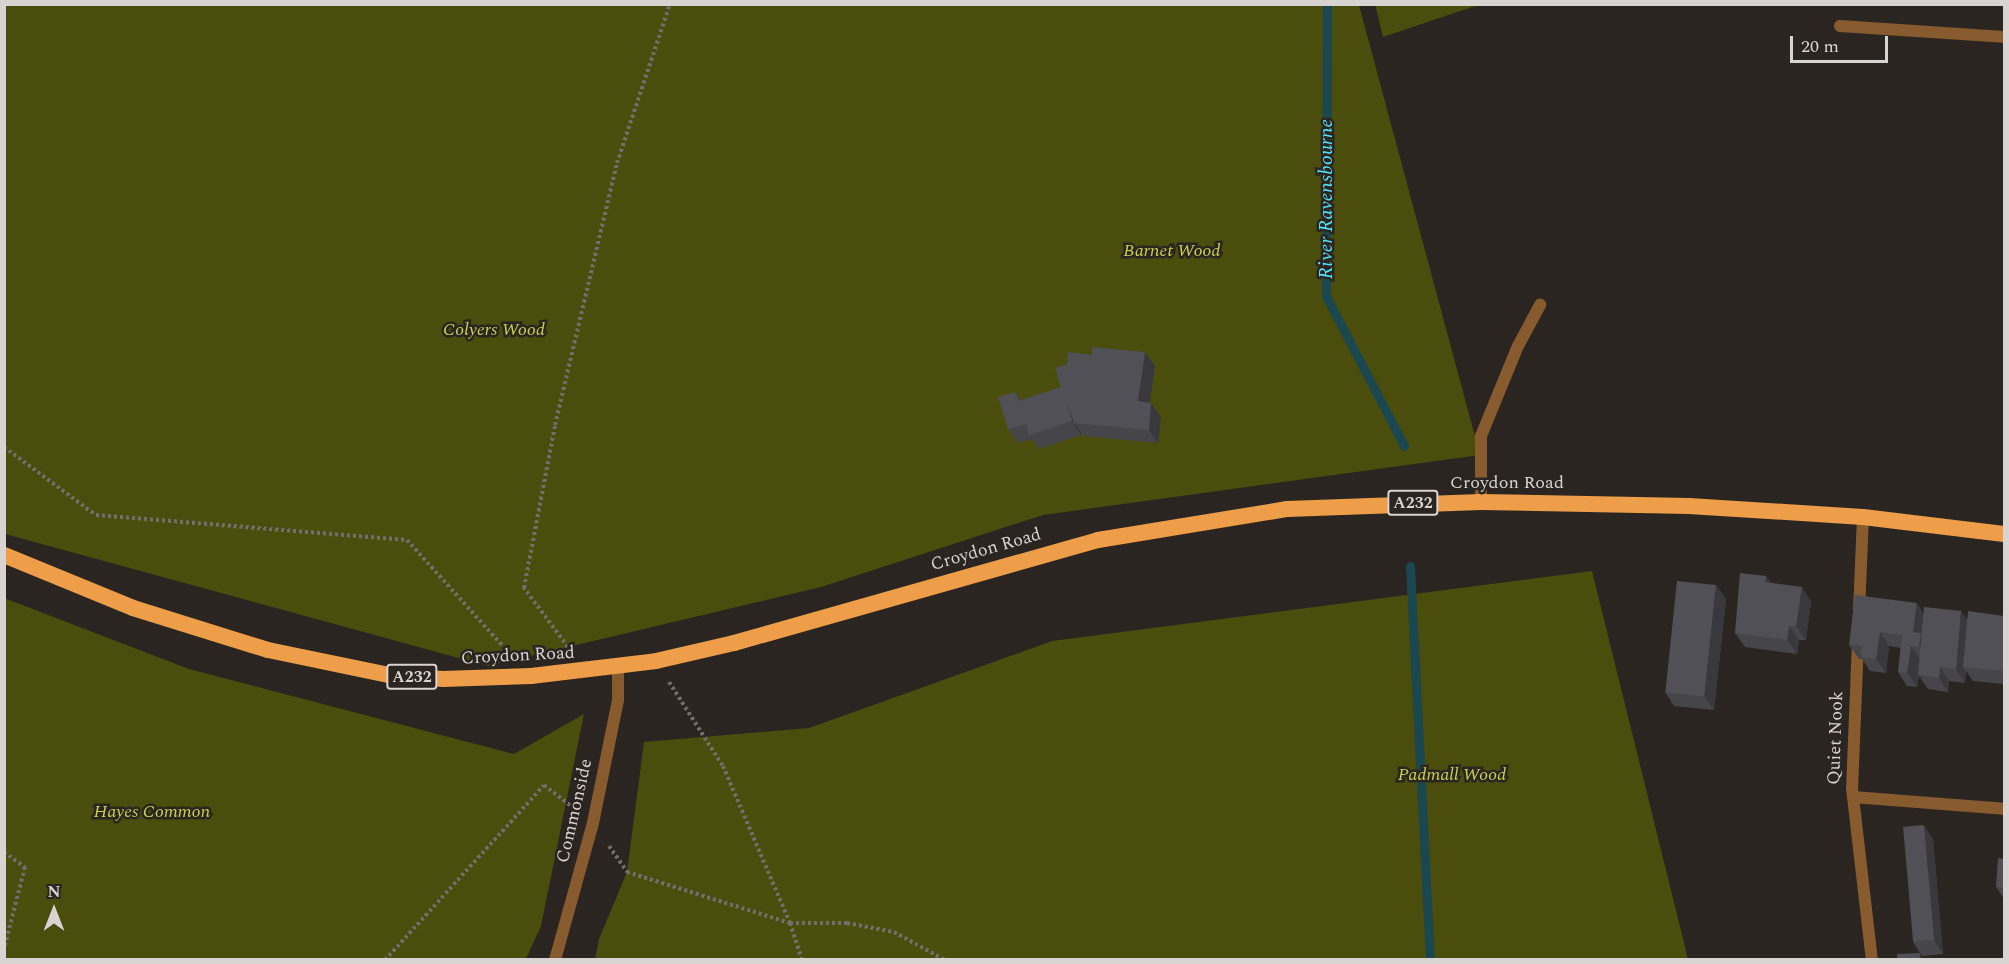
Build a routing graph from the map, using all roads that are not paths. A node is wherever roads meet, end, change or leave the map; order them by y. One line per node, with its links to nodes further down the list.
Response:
1 (1840, 26): 2 (street)
2 (2004, 37)
3 (1540, 305): 4 (street)
4 (1481, 502): 5 (highway, Croydon Road / A232); 9 (highway, Croydon Road / A232)
5 (1863, 518): 7 (highway, Croydon Road / A232); 10 (street, Quiet Nook)
6 (2004, 529): 7 (street)
7 (2004, 534)
8 (4, 555): 9 (highway, Croydon Road / A232)
9 (618, 668): 12 (street, Commonside)
10 (1853, 797): 11 (street); 13 (street, Quiet Nook)
11 (2004, 809)
12 (555, 960)
13 (1872, 960)

